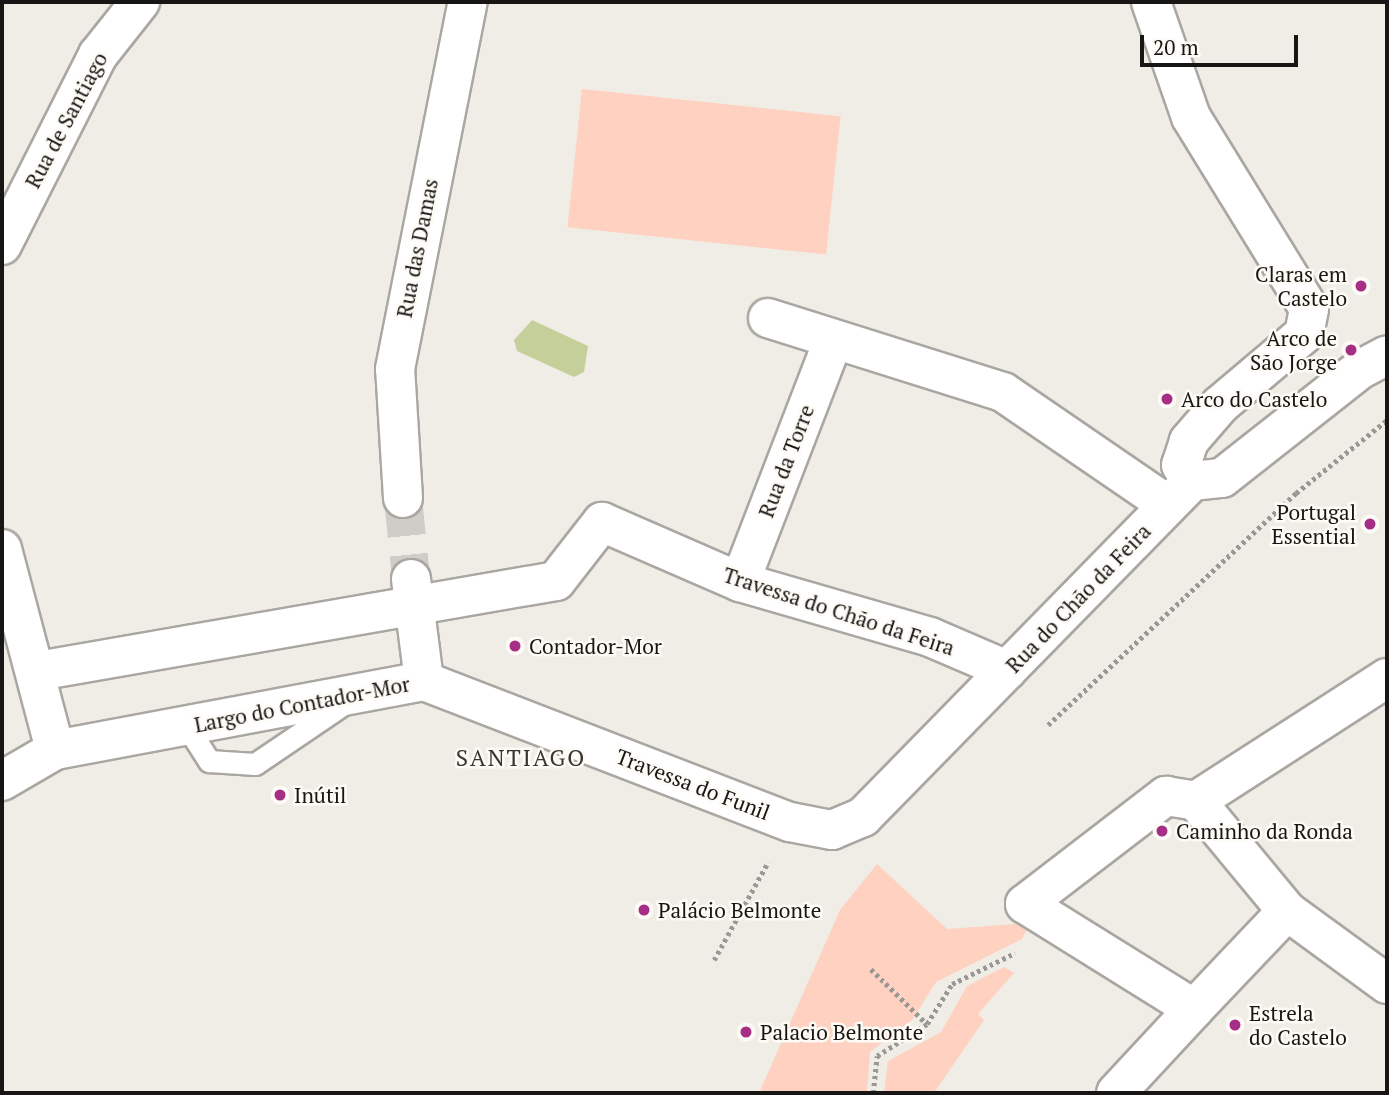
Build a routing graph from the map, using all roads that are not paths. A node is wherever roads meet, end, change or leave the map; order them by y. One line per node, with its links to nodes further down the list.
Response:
1 (139, 2): 4 (street, Rua de Santiago)
2 (468, 2): 9 (street, Rua das Damas)
3 (1151, 2): 8 (street)
4 (2, 245)
5 (768, 318): 6 (street)
6 (833, 341): 8 (street); 11 (street, Rua da Torre)
7 (1370, 365): 8 (street)
8 (1180, 493): 13 (street, Rua do Chão da Feira)
9 (403, 498)
10 (4, 550): 14 (street)
11 (740, 582): 12 (street, Travessa do Chão da Feira); 13 (street, Travessa do Chão da Feira)
12 (412, 592): 14 (street); 16 (street, Largo do Contador-Mor)
13 (1007, 670): 22 (street, Rua do Chão da Feira)
14 (38, 671): 19 (street)
15 (1387, 678): 21 (street)
16 (424, 681): 17 (street, Largo do Contador-Mor); 22 (street, Travessa do Funil)
17 (362, 692): 18 (street, Largo do Contador-Mor); 18 (lane)
18 (186, 725): 19 (street, Largo do Contador-Mor)
19 (55, 750): 20 (street, Largo do Contador-Mor)
20 (2, 781)
21 (1196, 800): 23 (street); 25 (street)
22 (797, 825)
23 (1287, 911): 24 (street); 25 (street)
24 (1387, 984)
25 (1194, 1009): 26 (street)
26 (1116, 1093)

